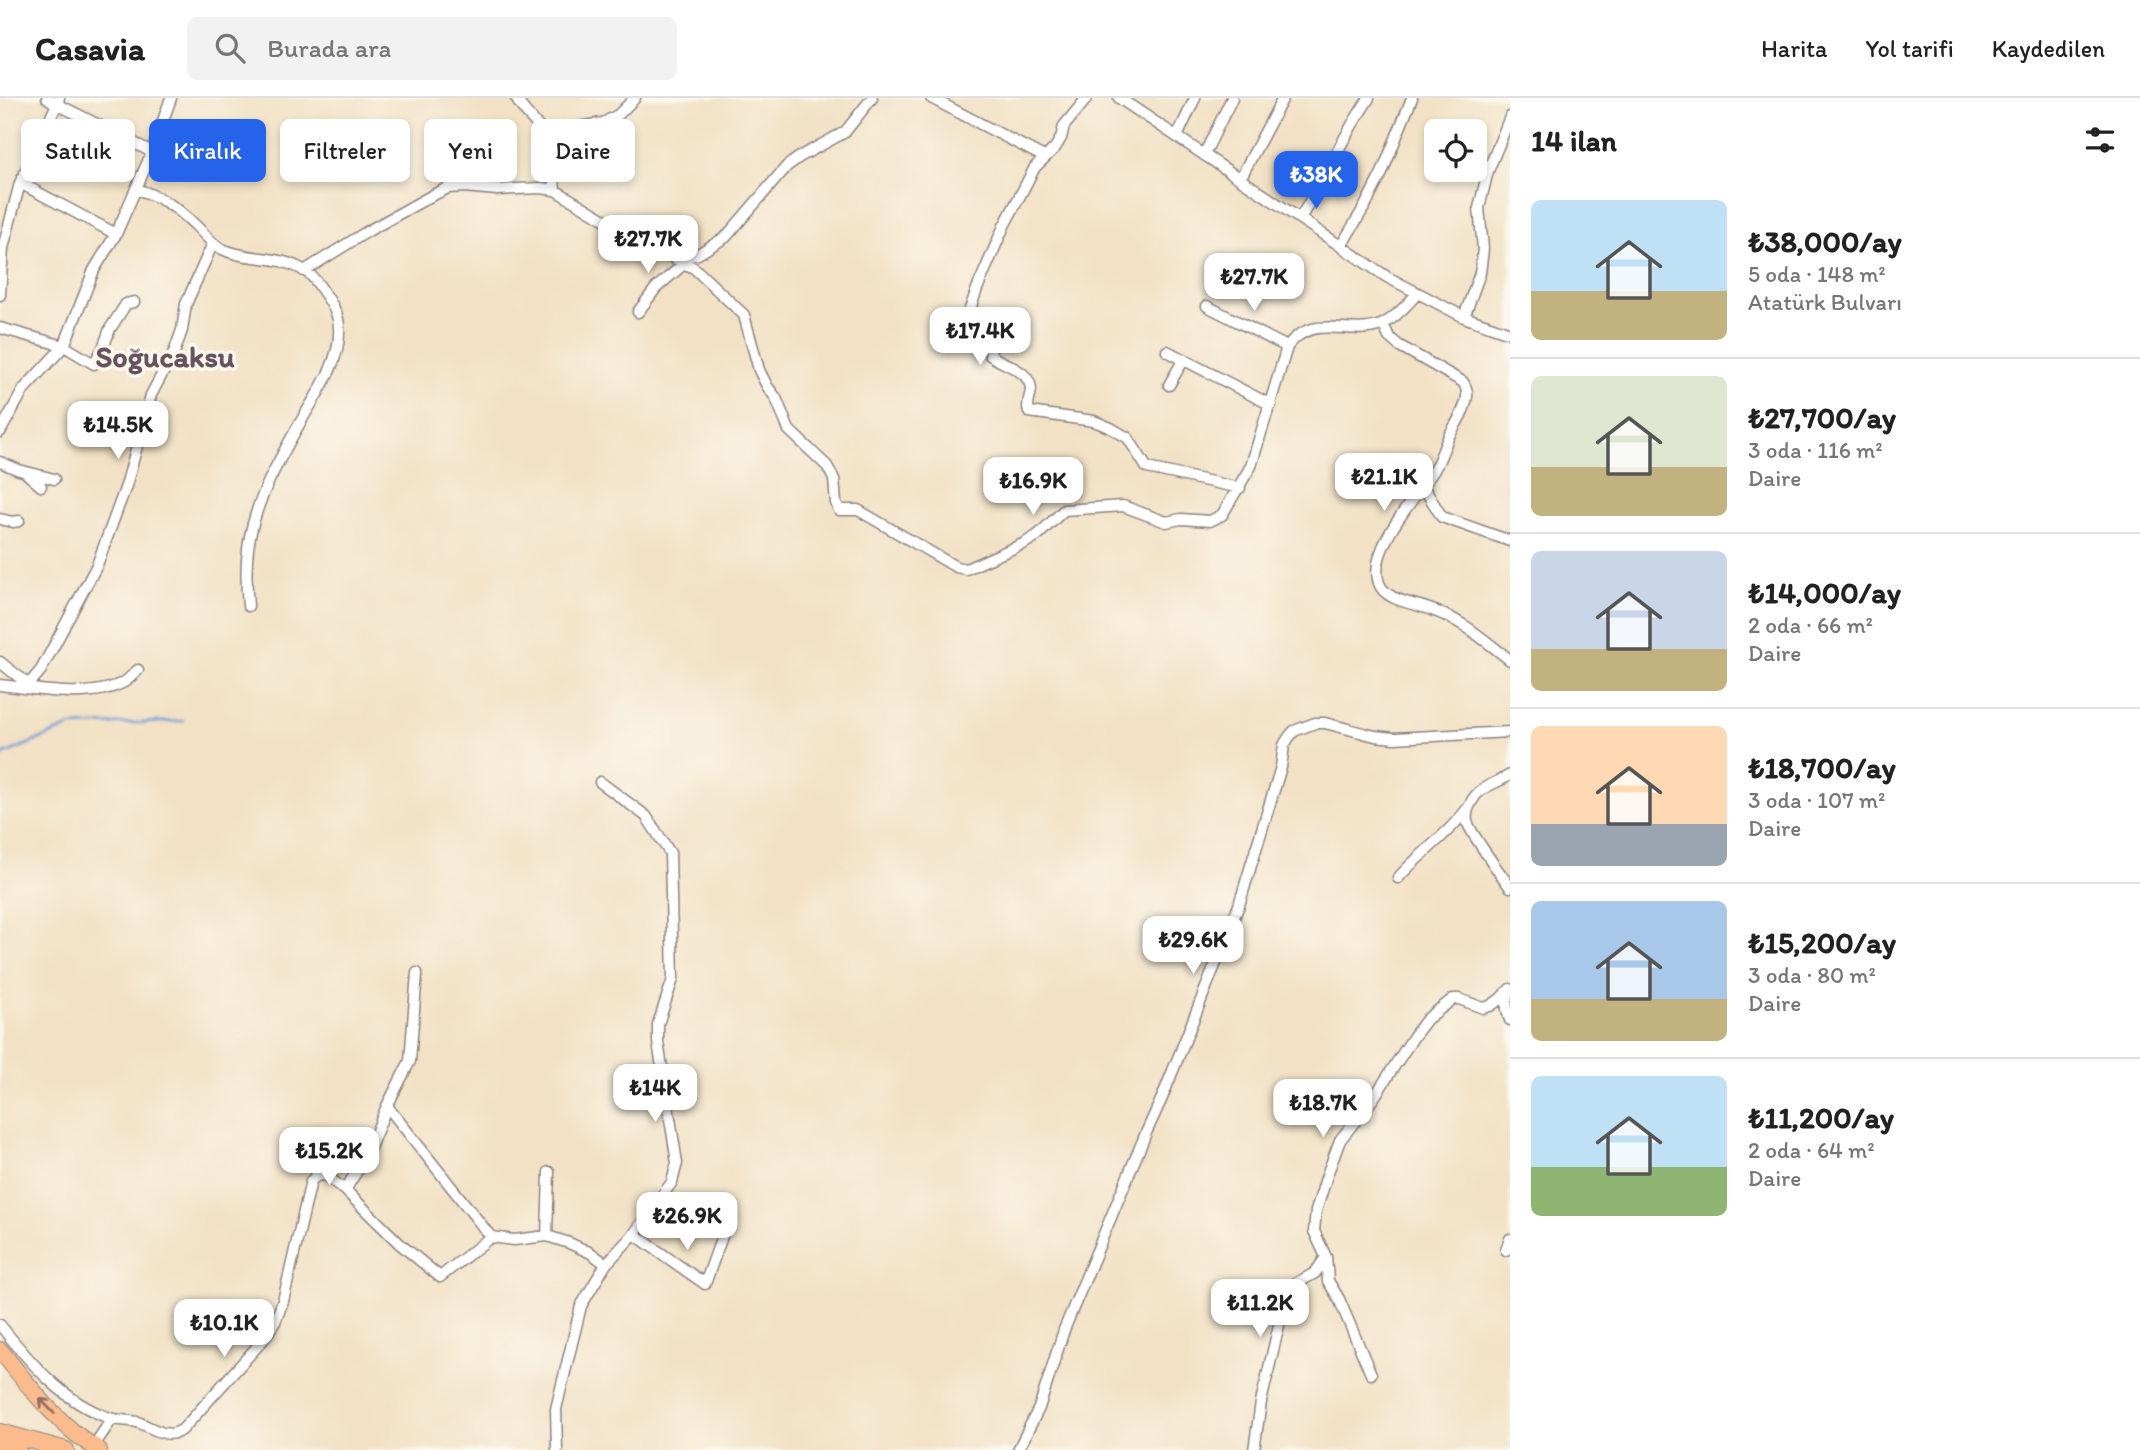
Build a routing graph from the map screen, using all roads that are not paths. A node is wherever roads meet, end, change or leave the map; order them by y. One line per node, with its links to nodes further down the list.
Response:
1 (171, 98): 16 (street)
2 (516, 98): 17 (street)
3 (635, 98): 18 (street)
4 (872, 98): 34 (street)
5 (931, 98): 22 (street)
6 (1087, 98): 22 (street)
7 (1119, 98): 14 (street)
8 (1195, 98): 19 (street)
9 (1232, 98): 21 (street)
10 (1283, 98): 24 (street)
11 (1369, 98): 29 (street)
12 (1412, 98): 32 (street)
13 (55, 100): 20 (street); 26 (street)
14 (1135, 102): 19 (street)
15 (1510, 117): 41 (street)
16 (164, 119)
17 (531, 119)
18 (610, 119)
19 (1177, 137): 21 (street)
20 (149, 150)
21 (1204, 155): 24 (street)
22 (1044, 157): 57 (street)
23 (149, 159): 27 (street)
24 (1241, 179): 29 (street)
25 (555, 182): 28 (street)
26 (20, 183): 30 (street); 33 (street)
27 (136, 189): 30 (street); 31 (street)
28 (555, 190): 34 (street); 35 (street)
29 (1300, 219): 32 (street)
30 (116, 234): 45 (street)
31 (213, 243): 35 (street); 66 (street)
32 (1341, 246): 36 (street)
33 (2, 248): 37 (street)
34 (680, 261): 40 (street); 57 (street)
35 (304, 271): 61 (street)
36 (1418, 293): 41 (street); 42 (street)
37 (0, 295)
38 (134, 302): 45 (street)
39 (1207, 306): 46 (street)
40 (638, 312)
41 (1464, 317): 44 (street)
42 (1383, 324): 46 (street); 55 (street)
43 (0, 328): 45 (street)
44 (1510, 333)
45 (64, 346): 51 (street)
46 (1287, 347): 50 (street)
47 (1167, 351): 48 (street)
48 (1184, 359): 49 (street); 50 (street)
49 (1169, 385)
50 (1271, 405): 57 (street)
51 (0, 432)
52 (0, 462): 53 (street)
53 (23, 471): 54 (street); 56 (street)
54 (54, 479)
55 (1422, 485): 60 (street); 62 (street)
56 (41, 486)
57 (1240, 488)
58 (0, 519): 59 (street)
59 (19, 521)
60 (1510, 541)
61 (248, 606)
62 (1510, 660)
63 (0, 662): 66 (street)
64 (138, 670): 66 (street)
65 (0, 685): 66 (street)
66 (27, 686)
67 (1510, 732): 95 (street)
68 (1510, 775): 70 (street)
69 (600, 782): 80 (street)
70 (1468, 807): 71 (street); 72 (street)
71 (1398, 878)
72 (1510, 887)
73 (417, 972): 76 (street)
74 (1510, 990): 75 (street); 83 (street)
75 (1510, 1020)
76 (387, 1106): 78 (street); 82 (street)
77 (549, 1172): 81 (street)
78 (345, 1190): 82 (street); 88 (street)
79 (726, 1225): 80 (street)
80 (634, 1234): 84 (street)
81 (547, 1236): 82 (street); 84 (street)
82 (491, 1237)
83 (1326, 1256): 87 (street); 96 (street)
84 (606, 1264): 94 (street)
85 (0, 1325): 88 (street)
86 (0, 1350): 91 (highway, one-way to 86)
87 (1371, 1374)
88 (112, 1419): 91 (street)
89 (0, 1432): 93 (highway)
90 (0, 1445): 92 (highway)
91 (96, 1448)
92 (18, 1450)
93 (66, 1450)
94 (557, 1450)
95 (1018, 1450)
96 (1254, 1450)

